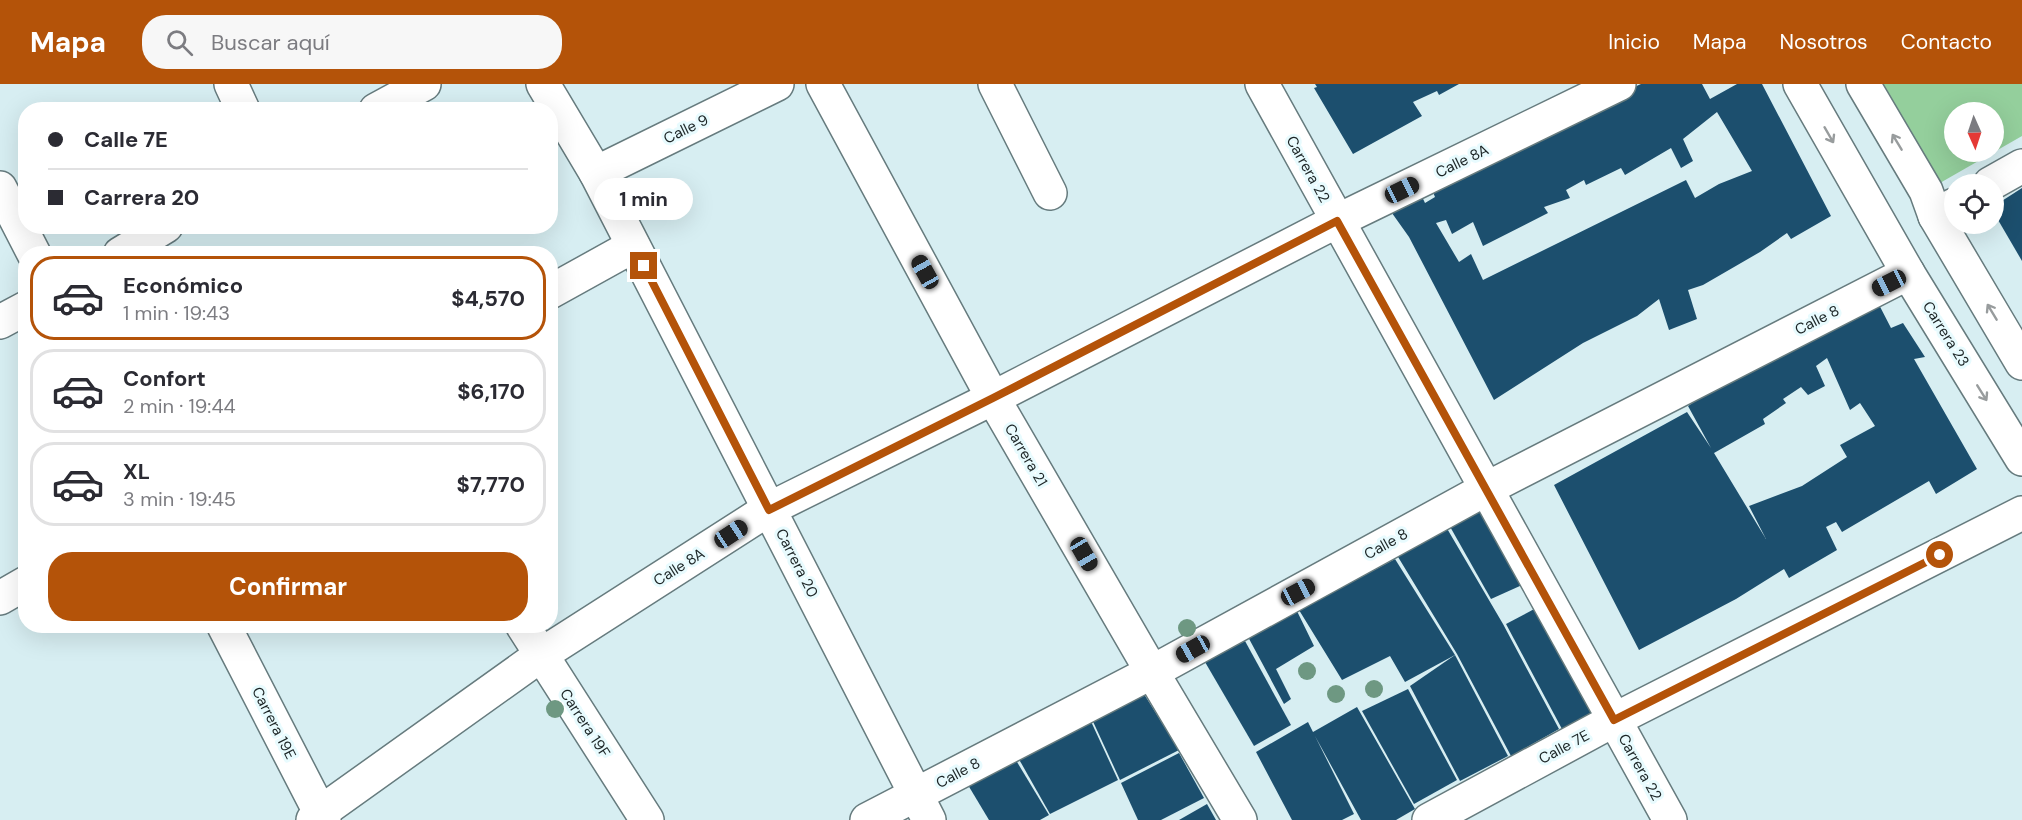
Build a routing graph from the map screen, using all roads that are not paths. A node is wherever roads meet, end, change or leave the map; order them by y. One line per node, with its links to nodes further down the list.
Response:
1 (231, 84): 11 (street)
2 (424, 84): 12 (street)
3 (543, 84): 13 (street, Carrera 20)
4 (777, 84): 16 (street, Calle 9)
5 (823, 84): 32 (street, Carrera 21)
6 (995, 84): 19 (street)
7 (1262, 84): 21 (street, Carrera 22)
8 (1619, 84): 21 (street, Calle 8A)
9 (1800, 84): 27 (street, Carrera 23, one-way to 27)
10 (1863, 84): 20 (street, one-way to 10)
11 (239, 102)
12 (391, 102)
13 (554, 102)
14 (558, 109): 16 (street, Carrera 20)
15 (2022, 166): 17 (street)
16 (596, 173): 26 (street, Carrera 20)
17 (2004, 176)
18 (0, 188): 22 (street)
19 (1050, 193)
20 (1944, 210)
21 (1337, 221): 32 (street, Calle 8A); 34 (street, Carrera 22)
22 (18, 223)
23 (153, 234): 25 (street)
24 (1957, 234): 31 (street, one-way to 24)
25 (133, 246)
26 (633, 246): 28 (street); 35 (street, Carrera 20)
27 (1908, 273): 33 (street, Carrera 23, one-way to 33); 34 (street, Calle 8)
28 (558, 288)
29 (18, 312): 30 (street)
30 (0, 322)
31 (2022, 363)
32 (993, 398): 35 (street, Calle 8A); 42 (street, Carrera 21)
33 (2022, 459)
34 (1486, 489): 42 (street, Calle 8); 43 (street, Carrera 22)
35 (769, 510): 41 (street, Calle 8A); 44 (street, Carrera 20)
36 (2022, 513): 43 (street, Calle 7E)
37 (18, 588): 38 (street)
38 (0, 598)
39 (227, 633): 45 (street, Carrera 19E)
40 (527, 633): 41 (street, Carrera 19F)
41 (541, 655): 45 (street, Calle 8A); 46 (street, Carrera 19F)
42 (1152, 672): 44 (street, Calle 8); 48 (street, Carrera 21)
43 (1614, 720): 49 (street, Calle 7E); 50 (street, Carrera 22)
44 (923, 807): 47 (street, Calle 8)
45 (319, 818)
46 (647, 820)
47 (867, 820)
48 (1240, 820)
49 (1429, 820)
50 (1670, 820)

